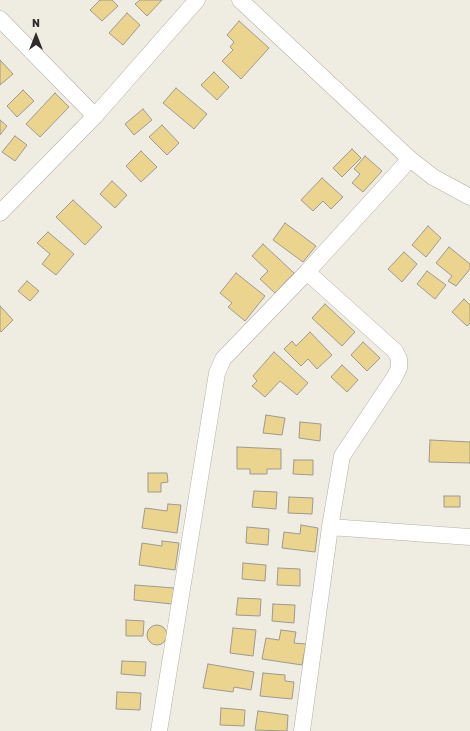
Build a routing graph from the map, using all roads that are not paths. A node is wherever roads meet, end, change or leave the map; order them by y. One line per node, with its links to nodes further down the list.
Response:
1 (197, 0): 4 (street)
2 (240, 0): 5 (street)
3 (0, 19): 4 (street)
4 (95, 116): 7 (street)
5 (410, 159): 6 (street); 8 (street)
6 (470, 197)
7 (0, 212)
8 (307, 272): 9 (street); 11 (street)
9 (330, 527): 10 (street); 12 (street)
10 (470, 536)
11 (159, 731)
12 (302, 731)

